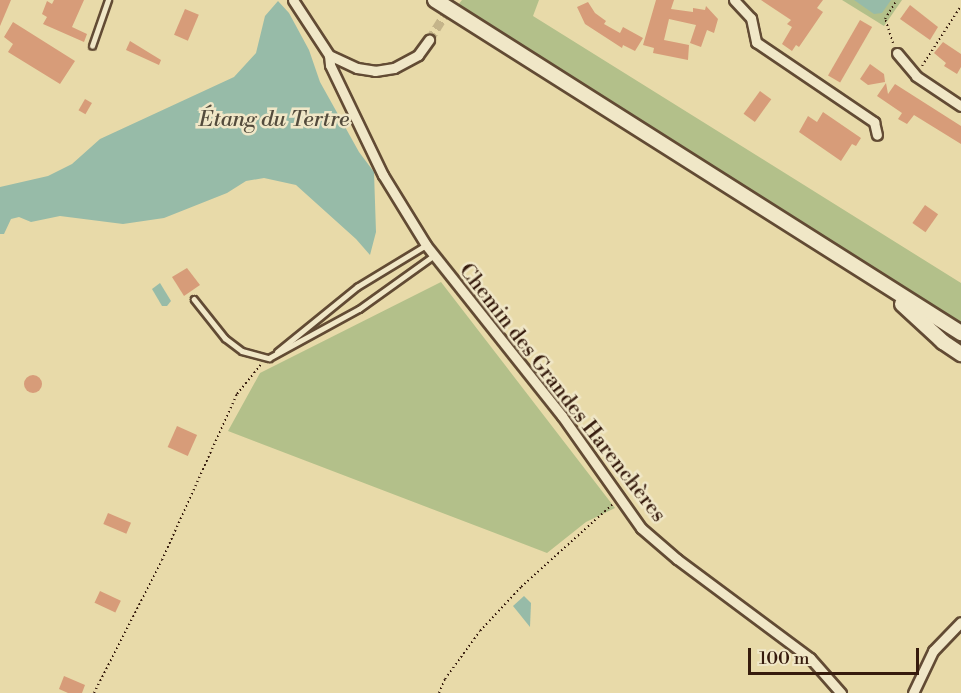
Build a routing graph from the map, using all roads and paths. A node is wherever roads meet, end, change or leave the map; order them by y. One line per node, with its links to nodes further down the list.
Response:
1 (108, 0): 8 (lane)
2 (293, 0): 10 (street, Chemin des Grandes Harenchères)
3 (435, 0): 16 (main road)
4 (734, 0): 13 (street)
5 (897, 0): 9 (path)
6 (961, 6): 11 (path)
7 (429, 40): 10 (street)
8 (92, 46)
9 (897, 52): 11 (street)
10 (328, 56): 14 (street, Chemin des Grandes Harenchères)
11 (916, 76): 12 (street)
12 (961, 106)
13 (877, 135)
14 (426, 245): 15 (street, Chemin des Grandes Harenchères); 20 (lane)
15 (433, 256): 20 (lane); 21 (street, Chemin des Grandes Harenchères)
16 (879, 282): 18 (main road); 19 (main road)
17 (194, 299): 20 (lane)
18 (961, 333)
19 (961, 354)
20 (269, 358): 23 (path)
21 (620, 497): 24 (path); 25 (street, Chemin des Grandes Harenchères)
22 (961, 622): 26 (street)
23 (94, 693)
24 (439, 693)
25 (842, 693)
26 (913, 693)

